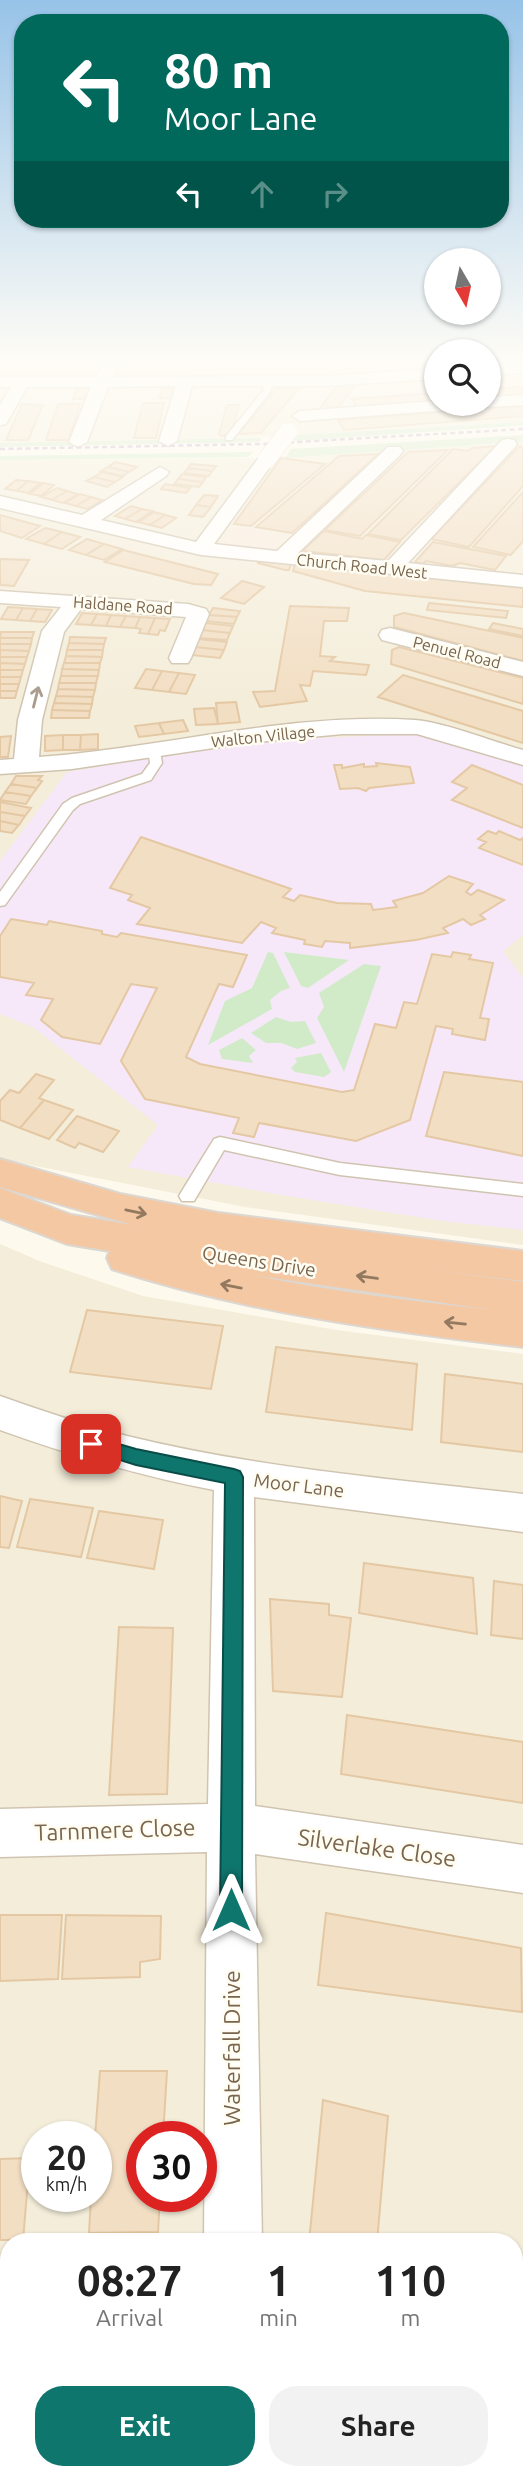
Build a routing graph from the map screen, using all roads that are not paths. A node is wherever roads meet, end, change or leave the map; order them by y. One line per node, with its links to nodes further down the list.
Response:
1 (159, 473): 6 (street)
2 (257, 473): 7 (street, bridge)
3 (372, 473): 8 (street)
4 (481, 473): 10 (street)
5 (0, 502): 6 (street, Church Road West)
6 (87, 521): 7 (street, Church Road West)
7 (201, 549): 8 (street, Church Road West)
8 (281, 558): 10 (street, Church Road West)
9 (523, 559): 11 (street)
10 (392, 569): 11 (street, Church Road West)
11 (516, 580)
12 (0, 597): 13 (street, Haldane Road)
13 (76, 602): 15 (street, Haldane Road); 19 (street, one-way to 13)
14 (390, 635): 16 (street, Penuel Road)
15 (180, 658)
16 (523, 669)
17 (154, 750): 18 (street, Walton Village); 19 (street, Walton Village); 20 (lane)
18 (523, 758)
19 (8, 768)
20 (0, 902)
21 (0, 1159): 24 (highway)
22 (0, 1173): 29 (highway, Queens Drive, one-way to 29)
23 (523, 1190): 24 (lane)
24 (188, 1196): 27 (highway)
25 (0, 1202): 26 (highway, Queens Drive)
26 (67, 1229): 29 (highway, Queens Drive, one-way to 26); 31 (highway, one-way to 26)
27 (523, 1245)
28 (523, 1266): 29 (highway, Queens Drive)
29 (442, 1272): 30 (highway, Queens Drive)
30 (523, 1298)
31 (523, 1330)
32 (0, 1413): 33 (street, Moor Lane)
33 (234, 1477): 34 (street, Moor Lane); 35 (street, Waterfall Drive)
34 (523, 1513)
35 (231, 1827): 36 (street, Tarnmere Close); 37 (street, Silverlake Close); 38 (street, Waterfall Drive)
36 (0, 1833)
37 (523, 1869)
38 (233, 2233)

